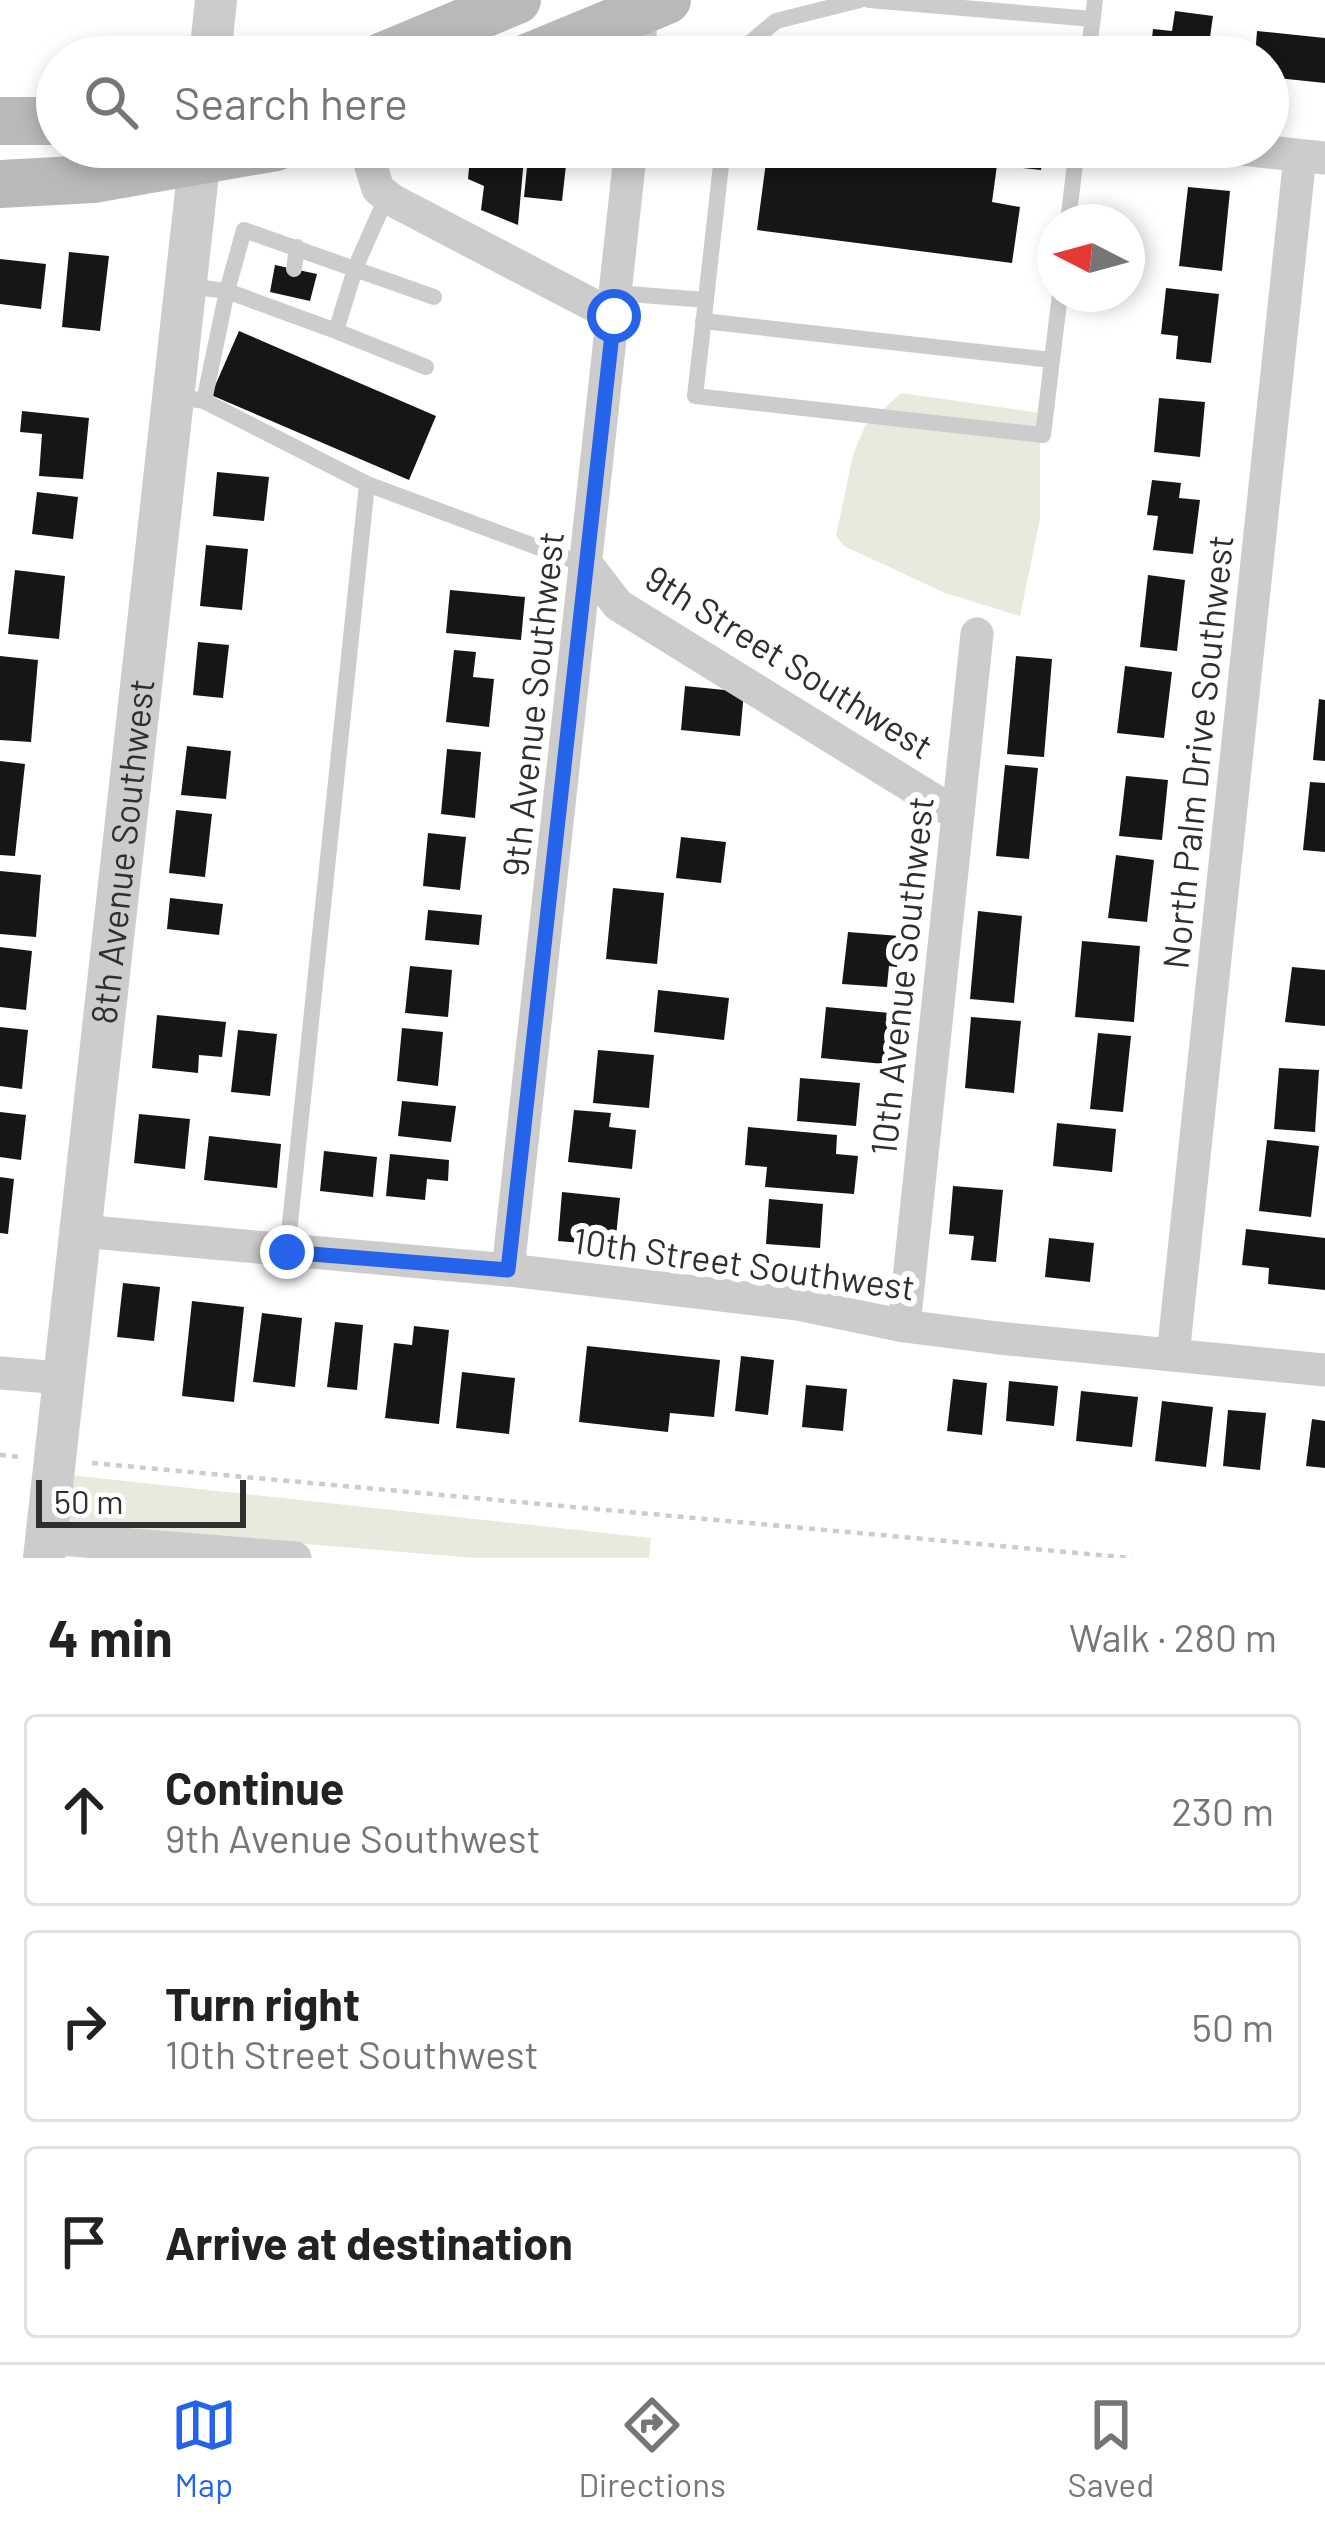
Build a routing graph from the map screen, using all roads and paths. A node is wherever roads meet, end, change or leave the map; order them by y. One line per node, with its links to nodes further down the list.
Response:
1 (216, 0): 7 (street)
2 (517, 0): 8 (main road)
3 (864, 0): 4 (lane); 10 (lane)
4 (1054, 8): 5 (lane)
5 (1094, 9)
6 (647, 17): 9 (main road)
7 (212, 36)
8 (431, 36)
9 (591, 36)
10 (758, 36)
11 (0, 121): 12 (main road)
12 (36, 121)
13 (1313, 157): 44 (street, North Palm Drive Southwest)
14 (140, 168): 20 (main road)
15 (201, 168): 26 (street, 8th Avenue Southwest)
16 (373, 168): 21 (street)
17 (630, 168): 29 (street, 9th Avenue Southwest)
18 (721, 168): 28 (lane)
19 (1075, 168): 22 (lane)
20 (0, 184)
21 (383, 192): 24 (lane); 29 (street)
22 (1070, 204)
23 (297, 247): 24 (lane); 25 (lane); 26 (lane)
24 (356, 266): 27 (lane); 32 (lane)
25 (294, 269)
26 (207, 289): 32 (lane); 35 (street, 8th Avenue Southwest)
27 (434, 297)
28 (706, 299): 29 (lane); 31 (lane)
29 (615, 304): 37 (street, 9th Avenue Southwest)
30 (1058, 312): 33 (lane)
31 (703, 321): 33 (lane); 33 (lane)
32 (336, 331): 34 (lane)
33 (1052, 360)
34 (426, 367)
35 (189, 398): 36 (lane); 40 (street, 8th Avenue Southwest)
36 (367, 484): 37 (lane); 41 (lane)
37 (588, 566): 39 (street, 9th Street Southwest); 42 (street, 9th Avenue Southwest)
38 (977, 634): 39 (street, 10th Avenue Southwest)
39 (958, 814): 43 (street, 10th Avenue Southwest)
40 (81, 1231): 41 (street, 10th Street Southwest); 47 (street, 8th Avenue Southwest)
41 (287, 1252): 42 (street, 10th Street Southwest)
42 (508, 1270): 43 (street, 10th Street Southwest)
43 (904, 1326): 44 (street, 10th Street Southwest)
44 (1174, 1355): 45 (street, 10th Street Southwest)
45 (1325, 1370)
46 (0, 1372): 47 (street)
47 (61, 1378): 49 (street, 8th Avenue Southwest)
48 (0, 1455): 49 (path)
49 (55, 1460): 50 (street, 8th Avenue Southwest); 52 (path)
50 (45, 1548): 51 (street)
51 (295, 1558)
52 (1132, 1558)

